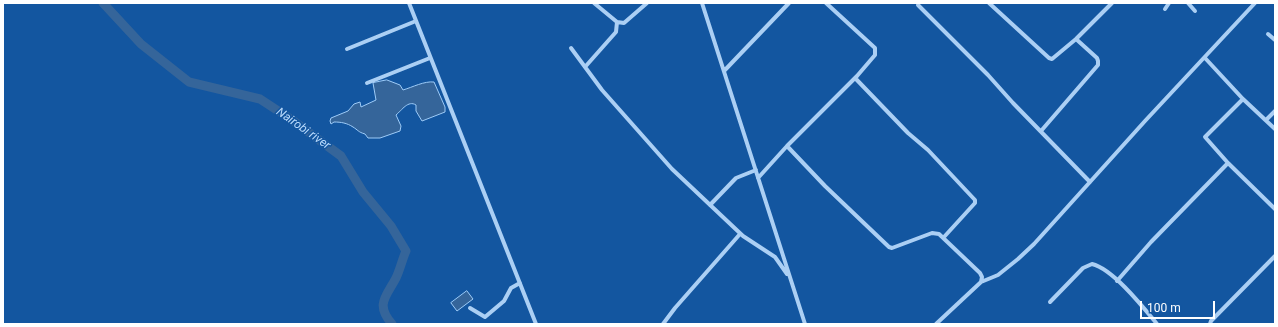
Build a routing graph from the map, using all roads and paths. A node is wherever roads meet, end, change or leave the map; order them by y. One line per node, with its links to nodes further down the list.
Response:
1 (408, 3): 15 (street)
2 (594, 3): 16 (street)
3 (647, 3): 16 (street)
4 (702, 3): 25 (street)
5 (789, 3): 25 (street)
6 (826, 3): 26 (street)
7 (989, 3): 18 (street)
8 (1112, 3): 18 (street)
9 (1169, 3): 13 (street)
10 (1188, 3): 14 (street)
11 (1255, 3): 23 (street)
12 (918, 5): 32 (street)
13 (1165, 10)
14 (1195, 11)
15 (416, 21): 21 (street); 22 (street)
16 (617, 22): 24 (street)
17 (1268, 34): 19 (street)
18 (1076, 39): 32 (street)
19 (1275, 40)
20 (571, 48): 24 (street)
21 (347, 49)
22 (430, 58): 27 (street); 46 (street)
23 (1205, 58): 28 (street); 37 (street)
24 (585, 67): 38 (street)
25 (724, 71): 35 (street)
26 (854, 78): 33 (street); 41 (street)
27 (367, 83)
28 (1243, 99): 30 (street); 34 (street)
29 (1275, 111): 30 (street)
30 (1266, 120): 31 (street)
31 (1275, 129)
32 (1041, 131): 37 (street)
33 (787, 146): 36 (street); 41 (street)
34 (1228, 163): 39 (street); 44 (street)
35 (756, 170): 36 (street); 38 (street)
36 (758, 178): 43 (street)
37 (1090, 182): 45 (street)
38 (710, 205): 40 (street)
39 (1275, 209)
40 (740, 234): 43 (street); 50 (street)
41 (944, 237): 45 (street)
42 (1274, 258): 54 (street)
43 (789, 276): 51 (street)
44 (1117, 281): 47 (street); 53 (street)
45 (981, 282): 52 (street)
46 (520, 283): 48 (street); 49 (street)
47 (1050, 302)
48 (470, 308)
49 (536, 324)
50 (663, 324)
51 (805, 324)
52 (936, 324)
53 (1157, 324)
54 (1210, 324)

